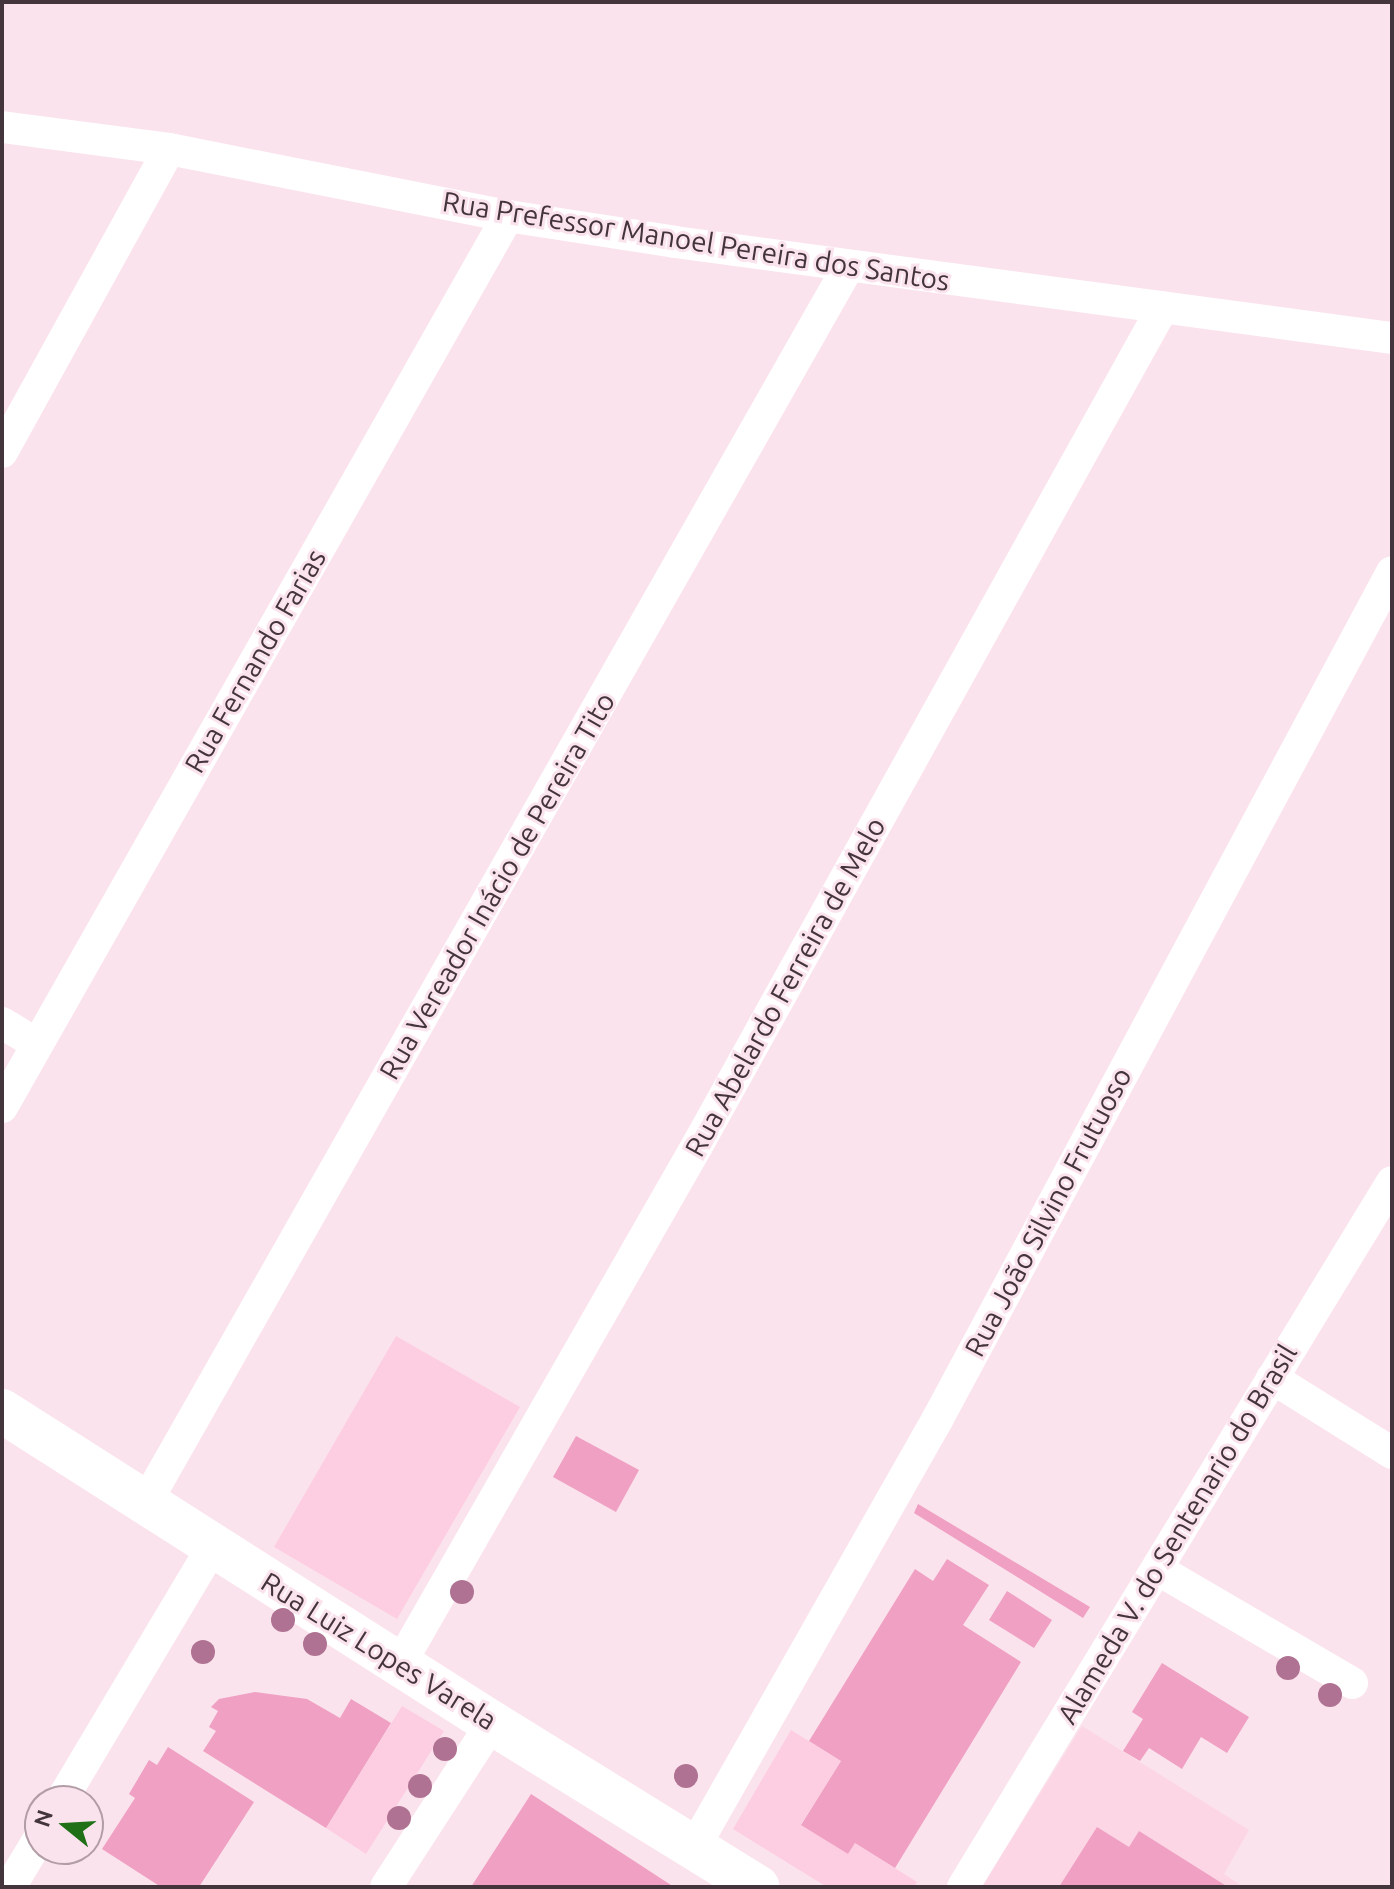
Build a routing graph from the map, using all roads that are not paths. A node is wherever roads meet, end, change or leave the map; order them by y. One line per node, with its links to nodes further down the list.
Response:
1 (2, 127): 2 (street, Rua Prefessor Manoel Pereira dos Santos)
2 (169, 149): 3 (street, Rua Prefessor Manoel Pereira dos Santos); 7 (street)
3 (508, 216): 4 (street, Rua Prefessor Manoel Pereira dos Santos); 10 (street, Rua Fernando Farias)
4 (848, 267): 5 (street, Rua Prefessor Manoel Pereira dos Santos); 16 (street, Rua Vereador Inácio de Pereira Tito)
5 (1163, 307): 6 (street, Rua Prefessor Manoel Pereira dos Santos); 19 (street, Rua Abelardo Ferreira de Melo)
6 (1392, 338)
7 (2, 452)
8 (1392, 572): 23 (street, Rua João Silvino Frutuoso)
9 (2, 1023): 10 (street)
10 (37, 1044): 11 (street, Rua Fernando Farias)
11 (2, 1107)
12 (1388, 1198): 13 (street, Alameda V. do Sentenario do Brasil)
13 (1272, 1378): 15 (street); 18 (street, Alameda V. do Sentenario do Brasil)
14 (2, 1411): 16 (main road, Rua Luiz Lopes Varela)
15 (1392, 1453)
16 (145, 1504): 17 (main road, Rua Luiz Lopes Varela)
17 (213, 1546): 19 (main road, Rua Luiz Lopes Varela); 22 (street)
18 (1157, 1569): 20 (street); 28 (street, Alameda V. do Sentenario do Brasil)
19 (400, 1664): 21 (main road, Rua Luiz Lopes Varela)
20 (1352, 1683)
21 (492, 1723): 23 (main road, Rua Luiz Lopes Varela); 26 (street)
22 (71, 1785)
23 (695, 1846): 27 (main road, Rua Luiz Lopes Varela)
24 (24, 1864): 25 (street)
25 (10, 1887)
26 (386, 1887)
27 (758, 1887)
28 (963, 1887)

